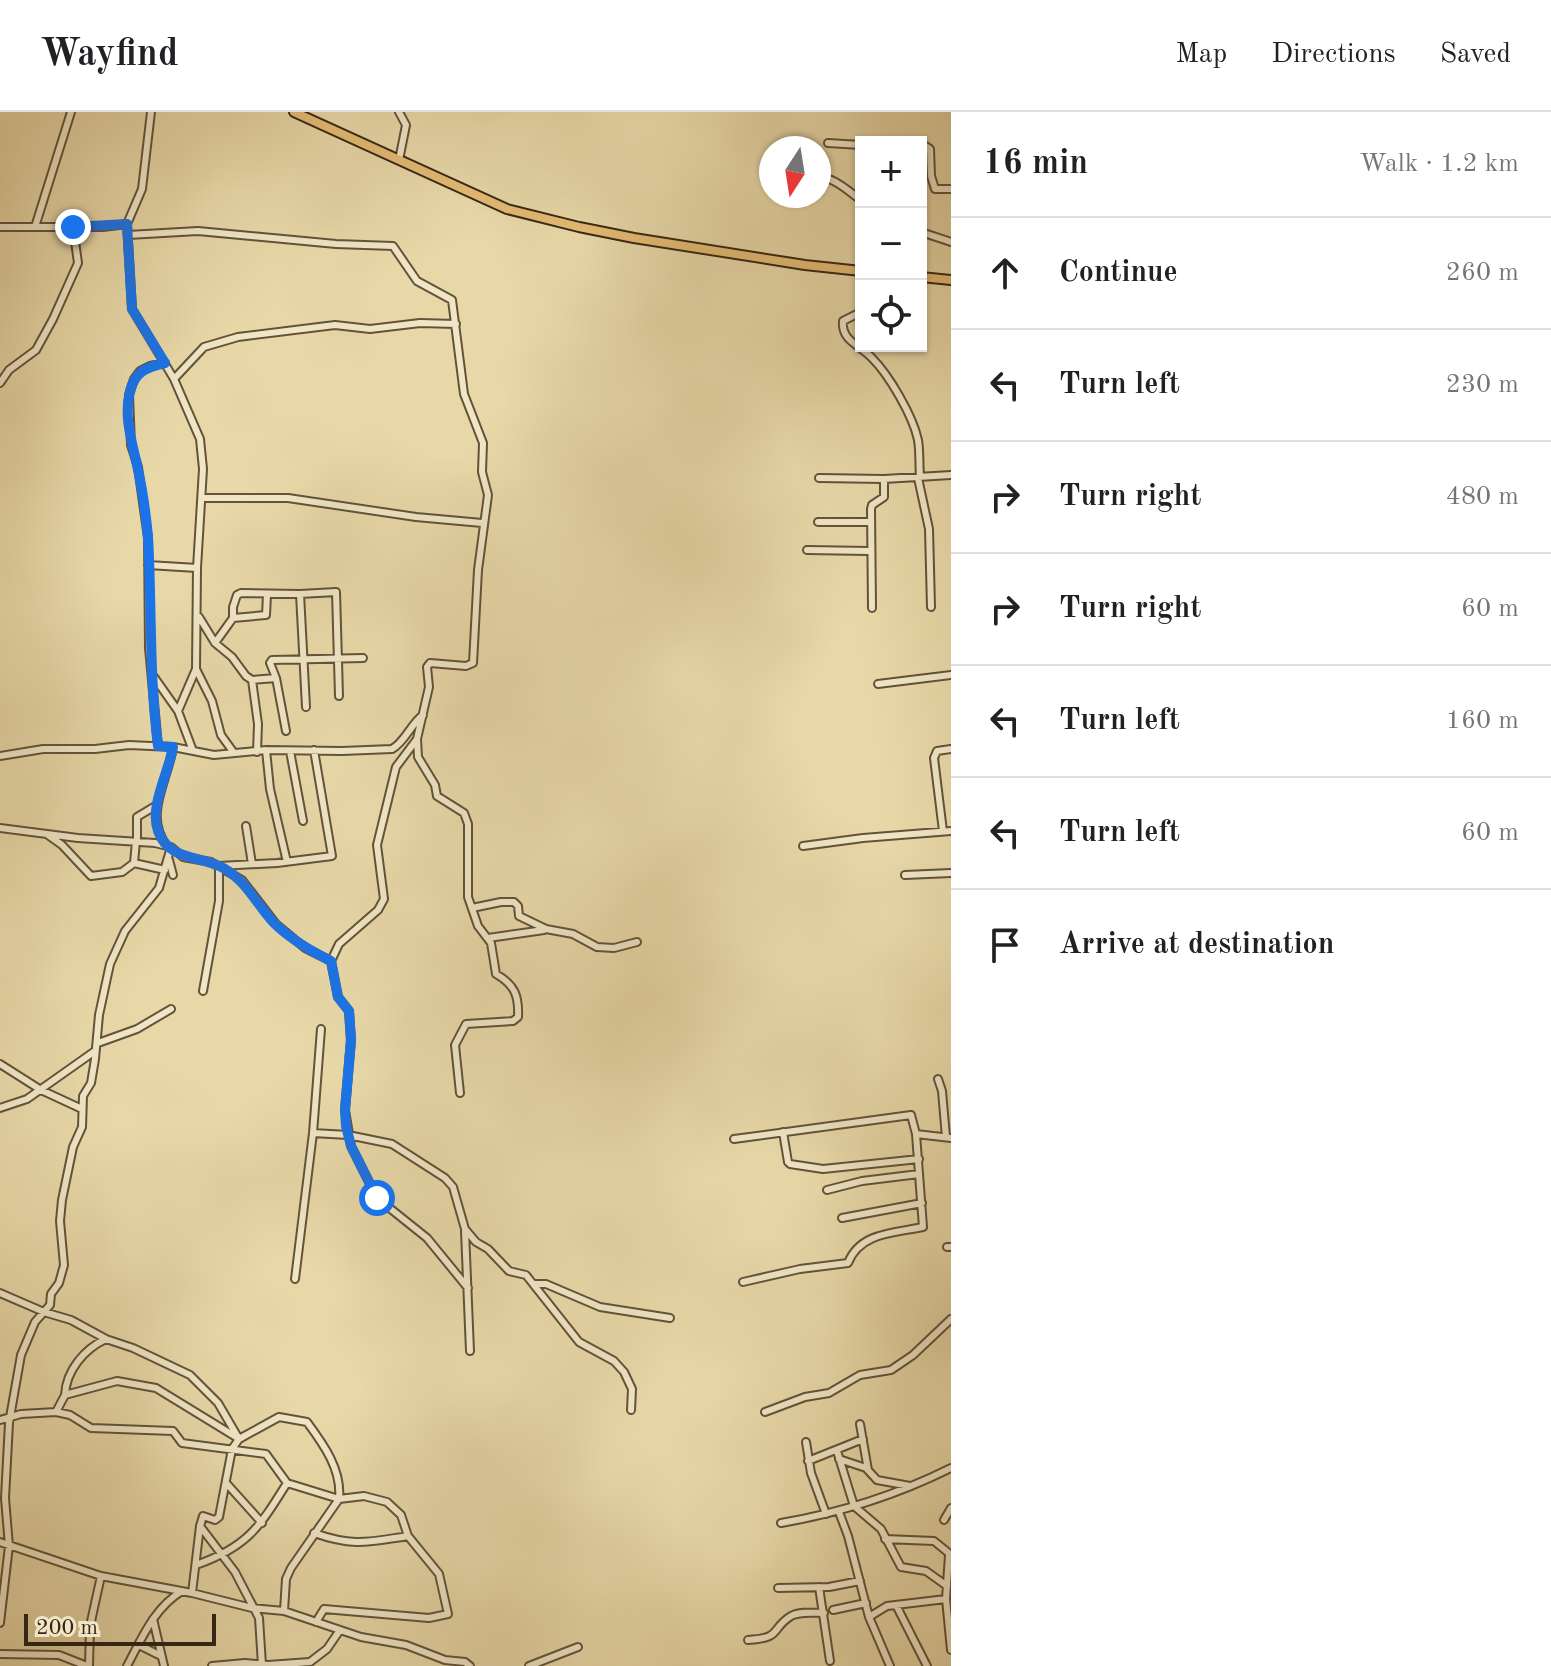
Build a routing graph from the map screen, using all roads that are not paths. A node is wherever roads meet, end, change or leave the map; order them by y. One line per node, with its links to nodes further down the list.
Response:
1 (71, 112): 14 (street)
2 (151, 112): 12 (street)
3 (294, 112): 8 (main road)
4 (399, 112): 8 (street)
5 (831, 143): 6 (street)
6 (855, 145)
7 (927, 147): 10 (street)
8 (399, 160): 19 (main road)
9 (831, 180): 11 (street)
10 (951, 189)
11 (855, 196)
12 (127, 224): 15 (street); 17 (street)
13 (0, 227): 14 (street)
14 (35, 227): 15 (street)
15 (73, 227): 28 (street)
16 (927, 234): 18 (street)
17 (128, 235): 23 (street); 26 (street)
18 (951, 242)
19 (855, 270)
20 (927, 278): 21 (main road)
21 (951, 280)
22 (855, 315): 24 (street)
23 (456, 324): 27 (street); 36 (street)
24 (855, 344)
25 (865, 352): 31 (street)
26 (165, 363): 27 (street); 39 (street)
27 (174, 379): 33 (street)
28 (0, 383)
29 (951, 475): 31 (street)
30 (819, 478): 32 (street)
31 (919, 478): 32 (street); 43 (street)
32 (884, 479): 35 (street)
33 (202, 498): 36 (street); 40 (street)
34 (818, 522): 35 (street)
35 (870, 522): 38 (street)
36 (482, 523): 60 (street)
37 (807, 550): 38 (street)
38 (869, 551): 44 (street)
39 (148, 565): 40 (street); 53 (street)
40 (197, 568): 45 (street)
41 (300, 594): 42 (street); 48 (street); 50 (street)
42 (267, 595): 46 (street); 46 (street)
43 (931, 607)
44 (872, 608)
45 (198, 616): 47 (street); 51 (street)
46 (233, 618): 47 (street)
47 (215, 643): 55 (street)
48 (337, 658): 49 (street); 50 (street); 57 (street)
49 (363, 658)
50 (304, 659): 54 (street); 58 (street)
51 (196, 669): 59 (street); 71 (street)
52 (951, 675): 56 (street)
53 (153, 677): 59 (street); 63 (street)
54 (276, 678): 55 (street); 61 (street)
55 (252, 680): 70 (street)
56 (878, 684)
57 (339, 696)
58 (306, 707)
59 (178, 711): 68 (street)
60 (423, 715): 62 (street); 67 (street)
61 (286, 731)
62 (417, 739): 92 (street); 96 (street)
63 (158, 746): 64 (street); 72 (street)
64 (173, 747): 68 (street); 73 (street)
65 (951, 749): 79 (street)
66 (266, 750): 69 (street); 70 (street); 85 (street)
67 (314, 750): 69 (street); 85 (street)
68 (193, 751): 71 (street)
69 (290, 751): 76 (street)
70 (257, 752): 71 (street)
71 (234, 753)
72 (0, 756)
73 (157, 805): 74 (street); 75 (street)
74 (149, 809): 75 (street); 81 (street)
75 (155, 817): 82 (street)
76 (303, 821)
77 (246, 826): 87 (street)
78 (0, 828): 80 (street)
79 (947, 831): 83 (street)
80 (47, 834): 81 (street); 86 (street)
81 (136, 841): 82 (street); 86 (street)
82 (158, 841): 84 (street)
83 (803, 846)
84 (169, 847): 88 (street); 89 (street)
85 (287, 862): 87 (street)
86 (134, 863): 89 (street)
87 (252, 864): 88 (street)
88 (219, 866): 96 (street); 97 (street)
89 (165, 869): 100 (street)
90 (951, 873): 91 (street)
91 (905, 875)
92 (472, 908): 93 (street); 94 (street)
93 (546, 929): 94 (street); 95 (street)
94 (488, 938): 104 (street)
95 (637, 942)
96 (331, 961): 110 (street)
97 (203, 991)
98 (171, 1009): 100 (street)
99 (321, 1029): 108 (street)
100 (96, 1047): 103 (street); 106 (street)
101 (0, 1064): 103 (street)
102 (938, 1079): 111 (street)
103 (41, 1090): 105 (street); 106 (street)
104 (460, 1093)
105 (0, 1108)
106 (82, 1109): 124 (street)
107 (783, 1132): 109 (street); 112 (street); 113 (street)
108 (313, 1133): 110 (street); 119 (street)
109 (916, 1134): 111 (street); 113 (street)
110 (348, 1135): 118 (street); 122 (street)
111 (948, 1137)
112 (734, 1139)
113 (919, 1159): 114 (street)
114 (919, 1174): 115 (street); 116 (street)
115 (827, 1190)
116 (922, 1203): 117 (street); 120 (street)
117 (842, 1218)
118 (465, 1229): 121 (street); 122 (street)
119 (295, 1279)
120 (743, 1282)
121 (536, 1284): 125 (street); 130 (street)
122 (468, 1288): 128 (street)
123 (0, 1293): 124 (street)
124 (44, 1312): 127 (street); 133 (street)
125 (670, 1318)
126 (951, 1319): 132 (street)
127 (106, 1339): 129 (street); 136 (street)
128 (470, 1351)
129 (65, 1395): 131 (street); 136 (street)
130 (631, 1410)
131 (56, 1412): 133 (street); 139 (street)
132 (765, 1412)
133 (11, 1416): 134 (street); 157 (street)
134 (0, 1422)
135 (860, 1424): 137 (street)
136 (239, 1439): 139 (street); 147 (street)
137 (863, 1439): 140 (street); 143 (street)
138 (806, 1442): 141 (street)
139 (232, 1449): 144 (street); 145 (street)
140 (838, 1455): 141 (street); 143 (street); 148 (street)
141 (808, 1461): 151 (street)
142 (951, 1468): 146 (street)
143 (868, 1470): 146 (street)
144 (227, 1483): 154 (street); 156 (street)
145 (287, 1483): 147 (street); 154 (street)
146 (914, 1487): 148 (street)
147 (339, 1499): 158 (street); 159 (street)
148 (854, 1506): 150 (street); 160 (street)
149 (951, 1508): 153 (street)
150 (839, 1512): 151 (street); 169 (street)
151 (826, 1514): 155 (street)
152 (0, 1519): 157 (street)
153 (944, 1520)
154 (262, 1523): 163 (street)
155 (781, 1523)
156 (200, 1526): 163 (street); 165 (street)
157 (7, 1528): 162 (street)
158 (314, 1533): 159 (street); 180 (street)
159 (408, 1536): 185 (street)
160 (885, 1539): 164 (street); 170 (street)
161 (0, 1542): 162 (street)
162 (9, 1546): 166 (street); 167 (street)
163 (223, 1555): 165 (street); 178 (street)
164 (950, 1555): 168 (street)
165 (196, 1565): 174 (street)
166 (3, 1571): 184 (street)
167 (101, 1576): 173 (street); 198 (street)
168 (950, 1577): 170 (street)
169 (860, 1581): 171 (street); 176 (street)
170 (947, 1586): 175 (street)
171 (819, 1587): 172 (street); 181 (street)
172 (778, 1588)
173 (182, 1591): 174 (street); 183 (street)
174 (192, 1593): 178 (street)
175 (946, 1599): 177 (street); 187 (street)
176 (866, 1603): 179 (street); 182 (street)
177 (896, 1605): 182 (street); 205 (street)
178 (252, 1608): 180 (street); 197 (street)
179 (833, 1610)
180 (284, 1611): 185 (street)
181 (824, 1613): 188 (street); 194 (street)
182 (869, 1617): 204 (street)
183 (153, 1618): 189 (street); 193 (street)
184 (0, 1621)
185 (316, 1622): 186 (street)
186 (340, 1630): 197 (street); 202 (street)
187 (951, 1631): 191 (street)
188 (748, 1640)
189 (139, 1645): 193 (street); 199 (street)
190 (578, 1647): 203 (street)
191 (951, 1650)
192 (0, 1654): 198 (street)
193 (161, 1656): 200 (street)
194 (830, 1661)
195 (245, 1664): 196 (street); 197 (street)
196 (226, 1665): 201 (street)
197 (262, 1665)
198 (88, 1666)
199 (127, 1666)
200 (164, 1666)
201 (212, 1666)
202 (470, 1666)
203 (529, 1666)
204 (890, 1666)
205 (927, 1666)

